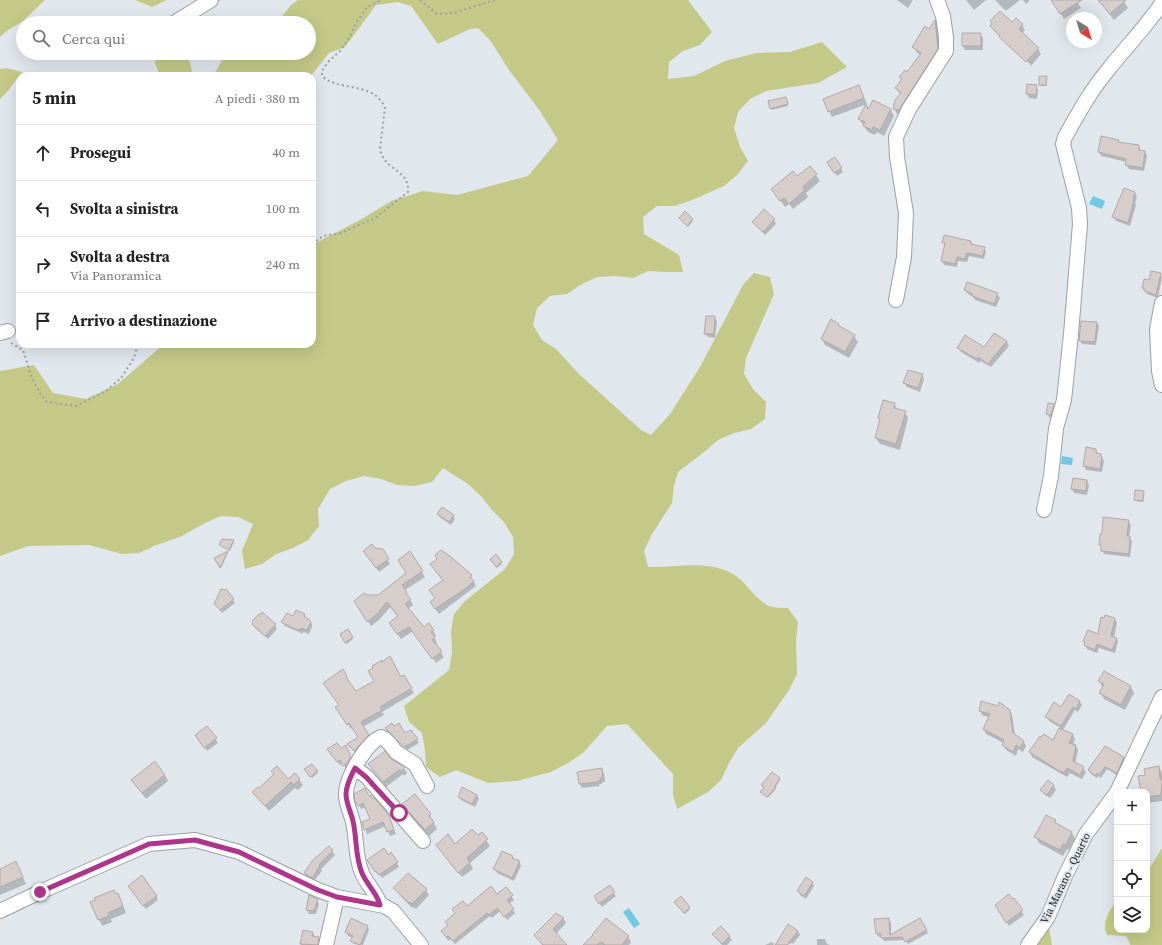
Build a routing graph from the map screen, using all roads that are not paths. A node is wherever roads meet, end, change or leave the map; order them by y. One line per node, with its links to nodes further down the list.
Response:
1 (211, 0): 4 (street)
2 (937, 0): 5 (street)
3 (1162, 3): 8 (street)
4 (185, 16)
5 (896, 300)
6 (1162, 303): 7 (street)
7 (1162, 385)
8 (1044, 510)
9 (1162, 697): 12 (street, Via Marano - Quarto)
10 (355, 768): 11 (street); 14 (street); 16 (street)
11 (427, 786)
12 (1118, 789)
13 (1114, 796): 20 (street, Via Marano - Quarto)
14 (423, 840)
15 (337, 897): 16 (street); 17 (street); 18 (street)
16 (380, 905): 19 (street)
17 (0, 911)
18 (326, 945)
19 (421, 945)
20 (1028, 945)

